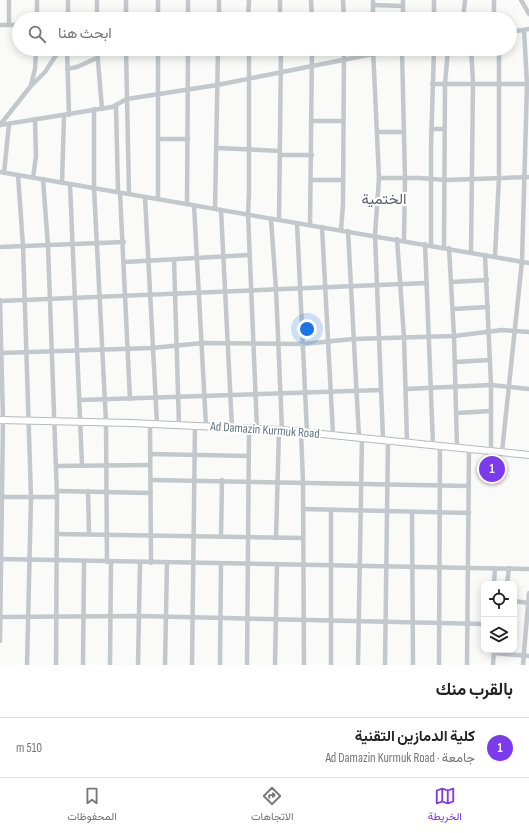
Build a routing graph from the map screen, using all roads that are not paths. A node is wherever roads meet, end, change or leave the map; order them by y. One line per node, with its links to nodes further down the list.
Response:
1 (9, 0): 35 (street)
2 (37, 0): 19 (street)
3 (68, 0): 20 (street)
4 (98, 0): 21 (street)
5 (126, 0): 22 (street)
6 (158, 0): 23 (street)
7 (188, 0): 24 (street)
8 (219, 0): 25 (street)
9 (249, 0): 26 (street)
10 (280, 0): 27 (street)
11 (311, 0): 28 (street)
12 (344, 0): 29 (street)
13 (434, 0): 30 (street)
14 (465, 0): 31 (street)
15 (494, 0): 32 (street)
16 (521, 0): 33 (street)
17 (373, 2): 18 (street)
18 (403, 3)
19 (38, 12)
20 (68, 12)
21 (97, 12)
22 (126, 12)
23 (158, 12)
24 (188, 12)
25 (219, 12)
26 (248, 12)
27 (280, 12)
28 (312, 12)
29 (344, 12)
30 (434, 12)
31 (464, 12)
32 (494, 12)
33 (529, 14)
34 (0, 25): 35 (street)
35 (9, 25)
36 (526, 30): 65 (street)
37 (36, 56): 67 (street)
38 (55, 56): 67 (street)
39 (67, 56): 58 (street)
40 (126, 56): 70 (street)
41 (158, 56): 69 (street)
42 (188, 56): 68 (street)
43 (218, 56): 66 (street)
44 (248, 56): 60 (street)
45 (280, 56): 59 (street)
46 (312, 56): 57 (street)
47 (344, 56): 56 (street)
48 (358, 56): 56 (street)
49 (373, 56): 83 (street)
50 (402, 56): 84 (street)
51 (434, 56): 61 (street)
52 (447, 56): 62 (street)
53 (471, 56): 63 (street)
54 (499, 56): 64 (street)
55 (97, 58): 58 (street); 72 (street)
56 (344, 60): 57 (street); 77 (street)
57 (311, 67): 59 (street); 78 (street)
58 (67, 69): 74 (street)
59 (281, 74): 60 (street); 89 (street)
60 (249, 79): 66 (street); 88 (street)
61 (432, 84): 62 (street); 81 (street)
62 (445, 84): 63 (street); 82 (street)
63 (473, 84): 64 (street); 98 (street)
64 (500, 84): 65 (street); 93 (street)
65 (528, 84): 94 (street)
66 (217, 85): 68 (street); 87 (street)
67 (30, 87): 80 (street)
68 (188, 89): 69 (street); 86 (street)
69 (158, 93): 70 (street); 85 (street)
70 (127, 99): 71 (street); 108 (street)
71 (116, 106): 72 (street); 107 (street)
72 (102, 108): 73 (street)
73 (94, 109): 74 (street); 106 (street)
74 (69, 115): 75 (street)
75 (64, 116): 76 (street); 104 (street)
76 (35, 119): 79 (street); 95 (street)
77 (343, 120): 78 (street); 102 (street)
78 (311, 121): 90 (street)
79 (9, 124): 80 (street); 91 (street)
80 (0, 125)
81 (431, 129): 82 (street); 100 (street)
82 (444, 129): 103 (street)
83 (378, 132): 84 (street); 96 (street)
84 (404, 132): 97 (street)
85 (158, 139): 86 (street); 110 (street)
86 (188, 139): 111 (street)
87 (217, 148): 88 (street); 113 (street)
88 (249, 149): 89 (street); 115 (street)
89 (280, 153): 90 (street); 117 (street)
90 (312, 155): 101 (street)
91 (2, 173): 92 (street)
92 (18, 175): 95 (street); 132 (street)
93 (499, 177): 94 (street); 98 (street); 139 (street)
94 (527, 177): 144 (street)
95 (33, 178): 99 (street)
96 (379, 178): 97 (street); 123 (street)
97 (405, 178): 100 (street); 125 (street)
98 (471, 178): 103 (street); 136 (street)
99 (43, 179): 104 (street); 130 (street)
100 (431, 179): 103 (street); 131 (street)
101 (312, 180): 102 (street); 119 (street)
102 (343, 180): 121 (street)
103 (446, 180): 134 (street)
104 (62, 183): 105 (street)
105 (70, 184): 106 (street); 127 (street)
106 (94, 188): 107 (street); 128 (street)
107 (119, 192): 108 (street); 126 (street)
108 (129, 194): 109 (street)
109 (145, 197): 110 (street); 143 (street)
110 (158, 199): 111 (street)
111 (187, 204): 112 (street)
112 (194, 205): 113 (street); 141 (street)
113 (215, 209): 114 (street)
114 (221, 210): 115 (street); 140 (street)
115 (248, 214): 116 (street); 137 (street)
116 (271, 219): 117 (street); 155 (street)
117 (279, 220): 118 (street)
118 (297, 223): 119 (street); 154 (street)
119 (310, 225): 120 (street)
120 (322, 227): 121 (street); 153 (street)
121 (341, 230): 122 (street)
122 (348, 231): 123 (street); 152 (street)
123 (375, 235): 124 (street); 150 (street)
124 (398, 239): 125 (street); 151 (street)
125 (404, 240): 129 (street)
126 (124, 242): 128 (street); 145 (street)
127 (72, 244): 128 (street); 130 (street); 163 (street)
128 (98, 244): 162 (street)
129 (425, 244): 131 (street); 149 (street)
130 (48, 245): 132 (street); 164 (street)
131 (431, 245): 134 (street)
132 (23, 246): 133 (street); 166 (street)
133 (0, 247)
134 (444, 247): 135 (street)
135 (449, 248): 136 (street); 148 (street)
136 (471, 252): 138 (street)
137 (249, 255): 140 (street); 156 (street)
138 (485, 255): 139 (street); 147 (street)
139 (495, 256): 144 (street)
140 (224, 257): 141 (street); 157 (street)
141 (198, 259): 142 (street); 158 (street)
142 (174, 260): 143 (street); 159 (street)
143 (149, 261): 145 (street); 160 (street)
144 (522, 261): 146 (street); 169 (street)
145 (124, 262): 161 (street)
146 (529, 262)
147 (487, 280): 148 (street); 167 (street)
148 (452, 282): 168 (street)
149 (427, 283): 151 (street); 172 (street)
150 (377, 284): 151 (street); 152 (street); 175 (street)
151 (402, 284): 174 (street)
152 (351, 286): 153 (street); 176 (street)
153 (325, 287): 154 (street); 177 (street)
154 (300, 288): 155 (street); 182 (street)
155 (276, 289): 156 (street); 181 (street)
156 (251, 290): 157 (street); 179 (street)
157 (225, 291): 158 (street); 178 (street)
158 (200, 292): 159 (street); 180 (street)
159 (175, 293): 160 (street); 183 (street)
160 (150, 294): 161 (street); 184 (street)
161 (126, 295): 162 (street); 185 (street)
162 (100, 296): 163 (street); 187 (street)
163 (75, 297): 164 (street); 186 (street)
164 (50, 298): 166 (street); 188 (street)
165 (0, 300): 166 (street); 190 (street)
166 (25, 300): 189 (street)
167 (488, 307): 168 (street); 170 (street)
168 (453, 309): 173 (street)
169 (516, 330): 170 (street); 171 (street); 195 (street)
170 (489, 332): 173 (street); 191 (street)
171 (529, 332)
172 (428, 336): 173 (street); 174 (street); 196 (street)
173 (454, 336): 192 (street)
174 (404, 337): 175 (street); 198 (street)
175 (378, 338): 176 (street); 200 (street)
176 (353, 339): 177 (street); 199 (street)
177 (329, 341): 182 (street); 201 (street)
178 (228, 342): 179 (street); 180 (street); 205 (street)
179 (254, 342): 181 (street); 204 (street)
180 (203, 343): 183 (street); 207 (street)
181 (279, 343): 182 (street); 203 (street)
182 (302, 344): 202 (street)
183 (177, 346): 184 (street); 206 (street)
184 (152, 348): 185 (street); 208 (street)
185 (128, 349): 187 (street); 209 (street)
186 (78, 350): 187 (street); 188 (street); 210 (street)
187 (103, 350): 211 (street)
188 (52, 351): 189 (street); 216 (street)
189 (27, 352): 190 (street); 215 (street)
190 (1, 353): 214 (street)
191 (490, 360): 192 (street); 193 (street)
192 (455, 362): 194 (street)
193 (491, 385): 194 (street); 195 (street); 212 (street)
194 (456, 386): 196 (street); 213 (street)
195 (509, 386): 197 (street); 237 (street)
196 (431, 388): 198 (street); 232 (street)
197 (529, 388)
198 (406, 389): 231 (street)
199 (357, 390): 200 (street); 201 (street); 229 (street)
200 (381, 390): 230 (street)
201 (331, 391): 202 (street); 228 (street)
202 (306, 392): 203 (street); 227 (street)
203 (281, 394): 204 (street); 226 (street)
204 (256, 395): 205 (street); 225 (street)
205 (230, 396): 207 (street); 223 (street)
206 (179, 397): 207 (street); 208 (street); 220 (street)
207 (205, 397): 222 (street)
208 (155, 398): 209 (street); 219 (street)
209 (130, 399): 211 (street)
210 (80, 400): 211 (street); 217 (street)
211 (105, 400): 218 (street)
212 (491, 410): 213 (street); 236 (street)
213 (456, 413): 234 (street)
214 (2, 420): 215 (highway, Ad Damazin Kurmuk Road); 260 (street)
215 (29, 420): 216 (highway, Ad Damazin Kurmuk Road); 261 (street)
216 (54, 421): 217 (highway, Ad Damazin Kurmuk Road); 245 (street)
217 (80, 421): 218 (highway, Ad Damazin Kurmuk Road); 242 (street)
218 (106, 422): 219 (highway, Ad Damazin Kurmuk Road); 243 (street)
219 (153, 424): 220 (highway, Ad Damazin Kurmuk Road); 238 (street)
220 (179, 425): 221 (highway, Ad Damazin Kurmuk Road)
221 (195, 425): 222 (highway, Ad Damazin Kurmuk Road); 240 (street)
222 (206, 426): 223 (highway, Ad Damazin Kurmuk Road)
223 (232, 428): 224 (highway, Ad Damazin Kurmuk Road)
224 (249, 428): 225 (highway, Ad Damazin Kurmuk Road); 241 (street)
225 (257, 429): 226 (highway, Ad Damazin Kurmuk Road)
226 (280, 430): 227 (highway, Ad Damazin Kurmuk Road); 250 (street)
227 (304, 432): 228 (highway, Ad Damazin Kurmuk Road); 251 (street)
228 (333, 434): 229 (highway, Ad Damazin Kurmuk Road)
229 (360, 437): 230 (highway, Ad Damazin Kurmuk Road); 252 (street)
230 (385, 439): 231 (highway, Ad Damazin Kurmuk Road); 253 (street)
231 (407, 442): 232 (highway, Ad Damazin Kurmuk Road)
232 (433, 444): 233 (highway, Ad Damazin Kurmuk Road)
233 (440, 445): 234 (highway, Ad Damazin Kurmuk Road); 254 (street)
234 (457, 447): 235 (highway, Ad Damazin Kurmuk Road)
235 (469, 448): 236 (highway, Ad Damazin Kurmuk Road); 255 (street)
236 (492, 451): 237 (highway, Ad Damazin Kurmuk Road)
237 (502, 452): 239 (highway, Ad Damazin Kurmuk Road)
238 (150, 454): 240 (street); 244 (street)
239 (529, 454)
240 (195, 455): 241 (street); 247 (street)
241 (249, 456): 249 (street)
242 (82, 465): 243 (street); 245 (street)
243 (107, 465): 244 (street); 258 (street)
244 (150, 465): 246 (street)
245 (56, 466): 256 (street)
246 (150, 480): 247 (street); 259 (street)
247 (195, 480): 248 (street); 274 (street)
248 (222, 480): 249 (street); 275 (street)
249 (249, 481): 250 (street); 276 (street)
250 (278, 482): 251 (street); 277 (street)
251 (304, 482): 252 (street); 263 (street)
252 (361, 484): 253 (street); 265 (street)
253 (388, 484): 254 (street); 266 (street)
254 (441, 485): 255 (street); 268 (street)
255 (469, 486): 269 (street)
256 (57, 491): 257 (street); 262 (street)
257 (88, 492): 258 (street); 271 (street)
258 (107, 492): 259 (street); 272 (street)
259 (151, 492): 273 (street)
260 (1, 497): 261 (street); 279 (street)
261 (31, 497): 262 (street); 280 (street)
262 (57, 497): 270 (street)
263 (303, 509): 264 (street); 278 (street)
264 (331, 510): 265 (street); 292 (street)
265 (361, 510): 266 (street); 295 (street)
266 (387, 511): 267 (street); 293 (street)
267 (412, 512): 268 (street); 296 (street)
268 (440, 513): 269 (street); 294 (street)
269 (469, 513): 297 (street)
270 (57, 534): 271 (street); 281 (street)
271 (89, 534): 272 (street)
272 (107, 535): 273 (street); 283 (street)
273 (151, 535): 274 (street); 285 (street)
274 (194, 536): 275 (street); 287 (street)
275 (221, 537): 276 (street)
276 (249, 538): 277 (street); 289 (street)
277 (276, 538): 278 (street)
278 (303, 538): 291 (street)
279 (0, 559): 280 (street); 306 (street)
280 (30, 560): 281 (street); 308 (street)
281 (57, 560): 282 (street); 309 (street)
282 (84, 561): 283 (street); 310 (street)
283 (109, 562): 284 (street); 311 (street)
284 (140, 562): 285 (street); 307 (street)
285 (151, 562): 286 (street)
286 (167, 562): 287 (street); 312 (street)
287 (194, 562): 288 (street); 313 (street)
288 (221, 564): 289 (street); 314 (street)
289 (248, 565): 290 (street); 315 (street)
290 (277, 565): 291 (street); 316 (street)
291 (303, 565): 292 (street); 317 (street)
292 (330, 566): 295 (street); 318 (street)
293 (387, 566): 295 (street); 296 (street); 320 (street)
294 (439, 566): 296 (street); 297 (street); 322 (street)
295 (361, 567): 319 (street)
296 (413, 567): 321 (street)
297 (468, 567): 298 (street); 323 (street)
298 (495, 568): 299 (street); 301 (street)
299 (509, 568): 300 (street); 302 (street)
300 (529, 569)
301 (494, 581)
302 (507, 581)
303 (529, 593): 305 (street)
304 (517, 601): 305 (street)
305 (529, 603): 328 (street)
306 (0, 616): 308 (street); 325 (street)
307 (139, 616): 311 (street); 312 (street); 334 (street)
308 (28, 617): 309 (street); 330 (street)
309 (57, 617): 310 (street); 331 (street)
310 (83, 617): 311 (street); 332 (street)
311 (111, 617): 333 (street)
312 (166, 617): 313 (street); 335 (street)
313 (193, 617): 314 (street); 336 (street)
314 (221, 619): 315 (street); 337 (street)
315 (248, 620): 316 (street); 338 (street)
316 (276, 620): 317 (street); 339 (street)
317 (305, 621): 318 (street); 340 (street)
318 (331, 621): 319 (street); 341 (street)
319 (358, 621): 320 (street); 342 (street)
320 (386, 622): 321 (street); 343 (street)
321 (413, 622): 322 (street); 344 (street)
322 (440, 623): 323 (street); 345 (street)
323 (468, 623): 324 (street); 346 (street)
324 (481, 624)
325 (0, 641)
326 (494, 653): 347 (street)
327 (504, 653): 328 (street)
328 (524, 655): 329 (street); 348 (street)
329 (529, 656)
330 (27, 665)
331 (56, 665)
332 (83, 665)
333 (110, 665)
334 (138, 665)
335 (165, 665)
336 (192, 665)
337 (220, 665)
338 (247, 665)
339 (275, 665)
340 (304, 665)
341 (331, 665)
342 (358, 665)
343 (385, 665)
344 (413, 665)
345 (439, 665)
346 (467, 665)
347 (493, 665)
348 (523, 665)

